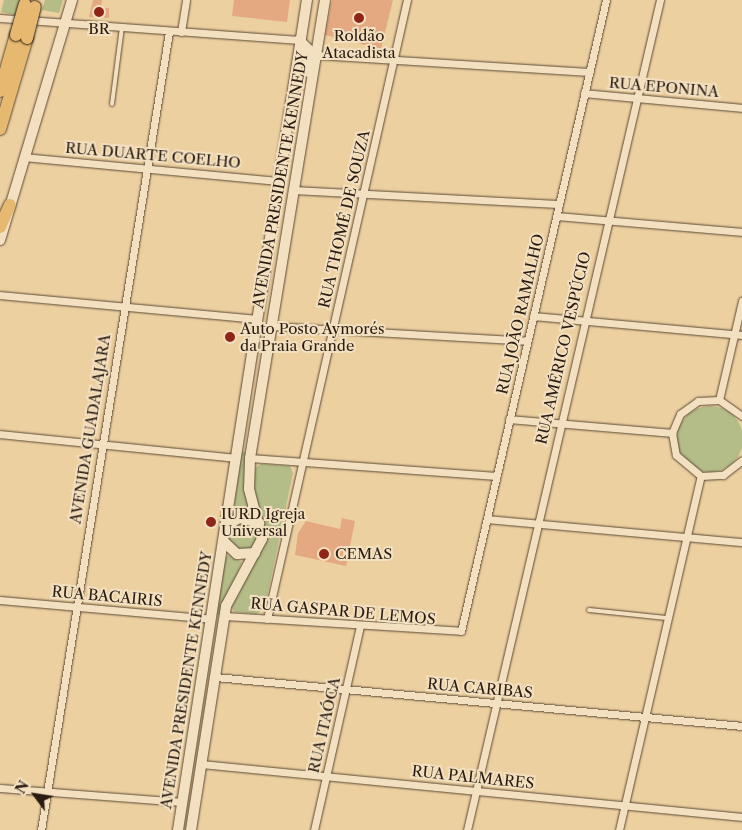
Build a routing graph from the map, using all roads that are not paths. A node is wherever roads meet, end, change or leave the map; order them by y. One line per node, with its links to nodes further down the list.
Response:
1 (72, 0): 10 (main road)
2 (186, 0): 13 (street)
3 (307, 0): 15 (main road, AVENIDA PRESIDENTE KENNEDY)
4 (325, 0): 16 (main road, AVENIDA PRESIDENTE KENNEDY)
5 (407, 0): 17 (street, RUA THOMÉ DE SOUZA)
6 (606, 0): 18 (street, RUA JOÃO RAMALHO)
7 (660, 0): 22 (street, RUA AMÉRICO VESPÚCIO)
8 (31, 3): 14 (highway, bridge)
9 (0, 18): 10 (street)
10 (67, 22): 11 (street); 26 (main road)
11 (122, 27): 12 (street); 23 (lane)
12 (169, 32): 13 (street); 27 (street, AVENIDA GUADALAJARA)
13 (181, 32): 15 (street)
14 (21, 37): 19 (highway); 25 (highway)
15 (299, 40): 21 (main road); 28 (main road, AVENIDA PRESIDENTE KENNEDY)
16 (317, 55): 17 (street); 21 (main road, AVENIDA PRESIDENTE KENNEDY)
17 (394, 60): 18 (street); 30 (street, RUA THOMÉ DE SOUZA)
18 (589, 72): 20 (street, RUA JOÃO RAMALHO)
19 (0, 91)
20 (584, 94): 22 (street, RUA EPONINA); 31 (street, RUA JOÃO RAMALHO)
21 (309, 95): 29 (main road, AVENIDA PRESIDENTE KENNEDY)
22 (636, 98): 24 (street, RUA EPONINA); 34 (street, RUA AMÉRICO VESPÚCIO)
23 (112, 104)
24 (742, 108)
25 (0, 129)
26 (24, 157): 27 (street, RUA DUARTE COELHO); 32 (main road)
27 (145, 168): 28 (street, RUA DUARTE COELHO); 40 (street, AVENIDA GUADALAJARA)
28 (280, 181): 42 (main road, AVENIDA PRESIDENTE KENNEDY)
29 (291, 190): 30 (street); 44 (main road, AVENIDA PRESIDENTE KENNEDY)
30 (364, 194): 31 (street); 45 (street, RUA THOMÉ DE SOUZA)
31 (559, 204): 33 (street, RUA JOÃO RAMALHO)
32 (10, 205): 35 (highway); 37 (main road)
33 (557, 216): 34 (street); 41 (street, RUA JOÃO RAMALHO)
34 (607, 220): 36 (street); 43 (street, RUA AMÉRICO VESPÚCIO)
35 (0, 227)
36 (742, 232)
37 (0, 240)
38 (0, 295): 40 (street)
39 (742, 301): 46 (street)
40 (124, 306): 42 (street); 54 (street, AVENIDA GUADALAJARA)
41 (533, 316): 43 (street); 47 (street, RUA JOÃO RAMALHO)
42 (257, 319): 55 (main road, AVENIDA PRESIDENTE KENNEDY)
43 (583, 321): 46 (street); 51 (street, RUA AMÉRICO VESPÚCIO)
44 (270, 326): 45 (street); 56 (main road, AVENIDA PRESIDENTE KENNEDY)
45 (332, 329): 47 (street); 58 (street, RUA THOMÉ DE SOUZA)
46 (738, 334): 48 (street)
47 (527, 341): 50 (street, RUA JOÃO RAMALHO)
48 (719, 400): 49 (street); 53 (street)
49 (742, 416)
50 (509, 419): 51 (street); 59 (street, RUA JOÃO RAMALHO)
51 (560, 424): 53 (street); 63 (street, RUA AMÉRICO VESPÚCIO)
52 (0, 434): 54 (street)
53 (672, 434): 60 (street)
54 (102, 444): 55 (street); 70 (street, AVENIDA GUADALAJARA)
55 (236, 458): 64 (main road, AVENIDA PRESIDENTE KENNEDY)
56 (250, 458): 58 (street); 62 (main road, AVENIDA PRESIDENTE KENNEDY)
57 (742, 460): 60 (street)
58 (300, 463): 59 (street); 75 (street, RUA THOMÉ DE SOUZA)
59 (496, 476): 61 (street, RUA JOÃO RAMALHO)
60 (701, 476): 65 (street)
61 (487, 519): 63 (street); 77 (street, RUA JOÃO RAMALHO)
62 (259, 523): 64 (main road); 68 (main road, AVENIDA PRESIDENTE KENNEDY)
63 (538, 523): 65 (street); 80 (street, RUA AMÉRICO VESPÚCIO)
64 (226, 527): 66 (main road, AVENIDA PRESIDENTE KENNEDY)
65 (686, 537): 67 (street); 73 (street)
66 (223, 542): 68 (main road); 74 (main road, AVENIDA PRESIDENTE KENNEDY)
67 (742, 542)
68 (254, 553): 72 (main road, AVENIDA PRESIDENTE KENNEDY)
69 (0, 600): 70 (street, RUA BACAIRIS)
70 (75, 607): 74 (street, RUA BACAIRIS); 87 (street, AVENIDA GUADALAJARA)
71 (590, 610): 73 (lane)
72 (225, 616): 75 (street, RUA GASPAR DE LEMOS); 78 (main road, AVENIDA PRESIDENTE KENNEDY)
73 (667, 618): 81 (street)
74 (211, 619): 88 (main road, AVENIDA PRESIDENTE KENNEDY)
75 (267, 619): 76 (street, RUA GASPAR DE LEMOS)
76 (360, 626): 77 (street, RUA GASPAR DE LEMOS); 79 (street, RUA ITAÓCA)
77 (459, 633)
78 (215, 677): 79 (street, RUA CARIBAS); 83 (main road, AVENIDA PRESIDENTE KENNEDY)
79 (346, 690): 80 (street, RUA CARIBAS); 84 (street, RUA ITAÓCA)
80 (496, 703): 81 (street, RUA CARIBAS); 86 (street, RUA AMÉRICO VESPÚCIO)
81 (644, 717): 82 (street, RUA CARIBAS); 89 (street)
82 (742, 726)
83 (201, 764): 84 (street, RUA PALMARES); 93 (main road, AVENIDA PRESIDENTE KENNEDY)
84 (326, 776): 86 (street, RUA PALMARES); 94 (street, RUA ITAÓCA)
85 (0, 788): 87 (street)
86 (476, 791): 89 (street, RUA PALMARES); 95 (street, RUA AMÉRICO VESPÚCIO)
87 (46, 792): 88 (street); 91 (street, AVENIDA GUADALAJARA)
88 (182, 802): 92 (main road, AVENIDA PRESIDENTE KENNEDY)
89 (624, 806): 90 (street, RUA PALMARES); 96 (street)
90 (742, 817)
91 (41, 830)
92 (178, 830)
93 (191, 830)
94 (314, 830)
95 (467, 830)
96 (619, 830)

